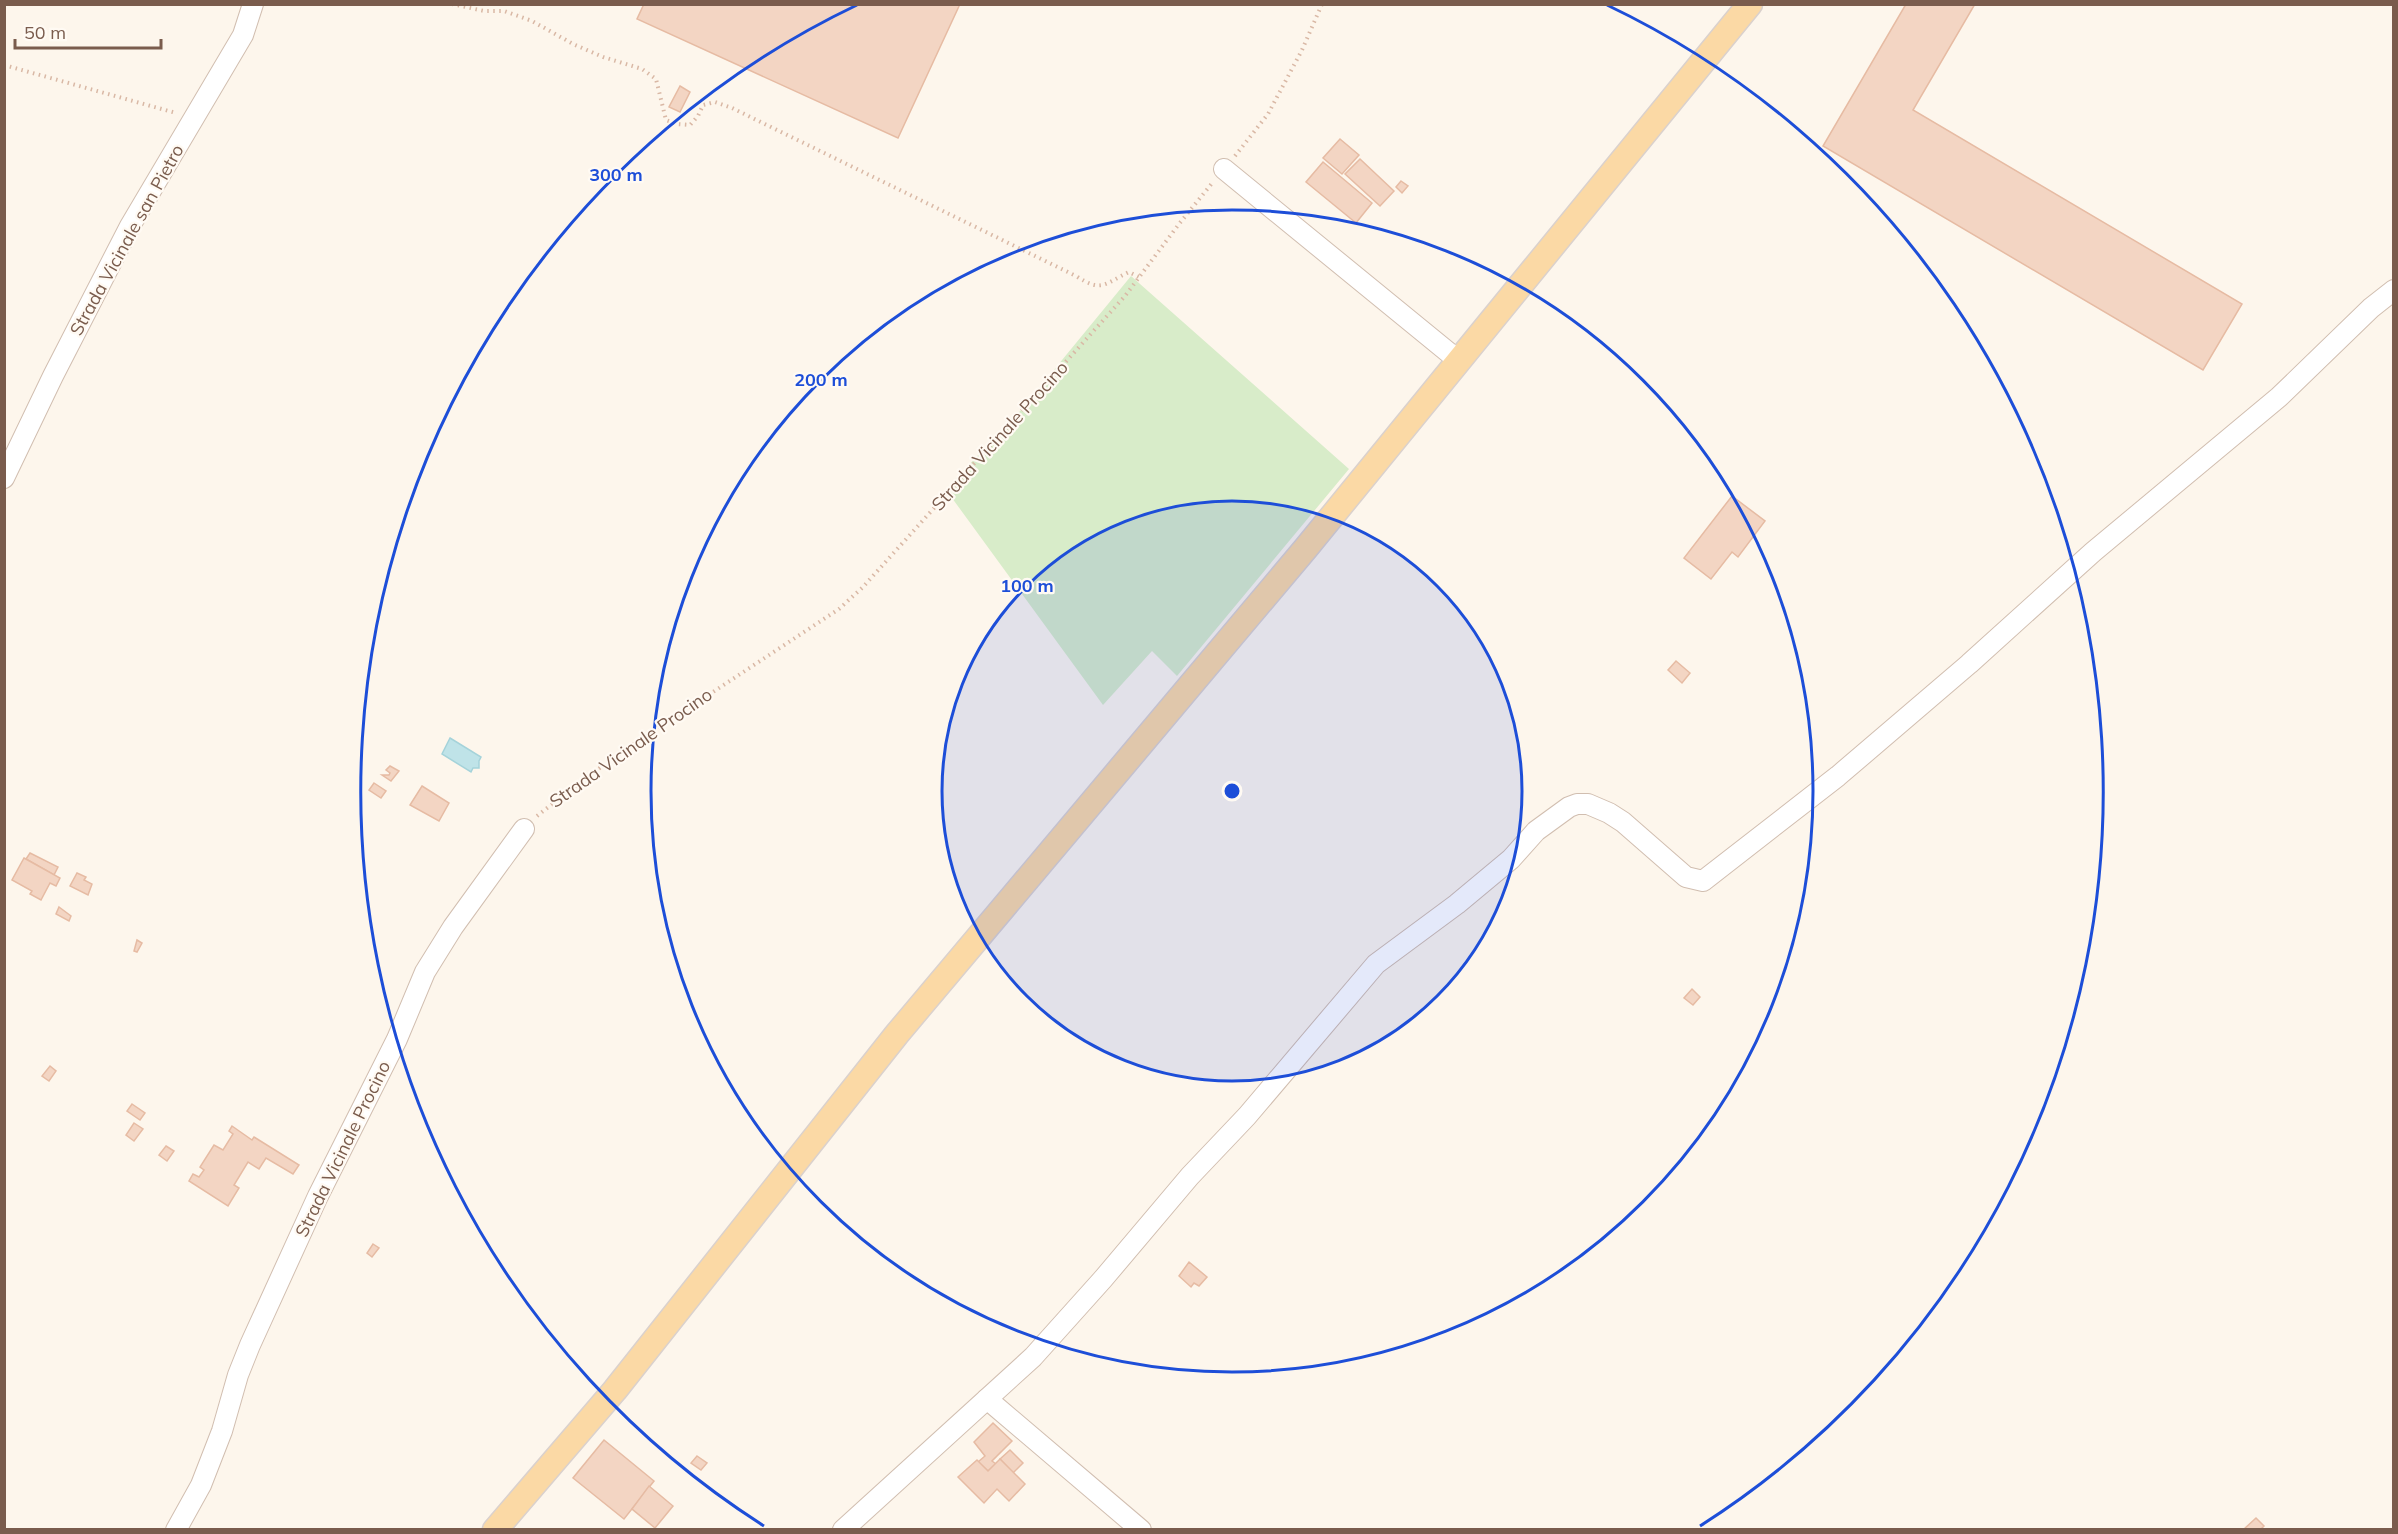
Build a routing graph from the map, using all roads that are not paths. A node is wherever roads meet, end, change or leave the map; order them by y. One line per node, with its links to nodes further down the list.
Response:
1 (253, 4): 6 (street, Strada Vicinale san Pietro)
2 (1750, 4): 5 (main road)
3 (1224, 169): 5 (street)
4 (2394, 290): 8 (street)
5 (1459, 361): 10 (main road)
6 (4, 478)
7 (524, 829): 9 (street, Strada Vicinale Procino)
8 (987, 1399): 11 (street); 12 (street)
9 (176, 1530)
10 (495, 1530)
11 (843, 1530)
12 (1141, 1530)

